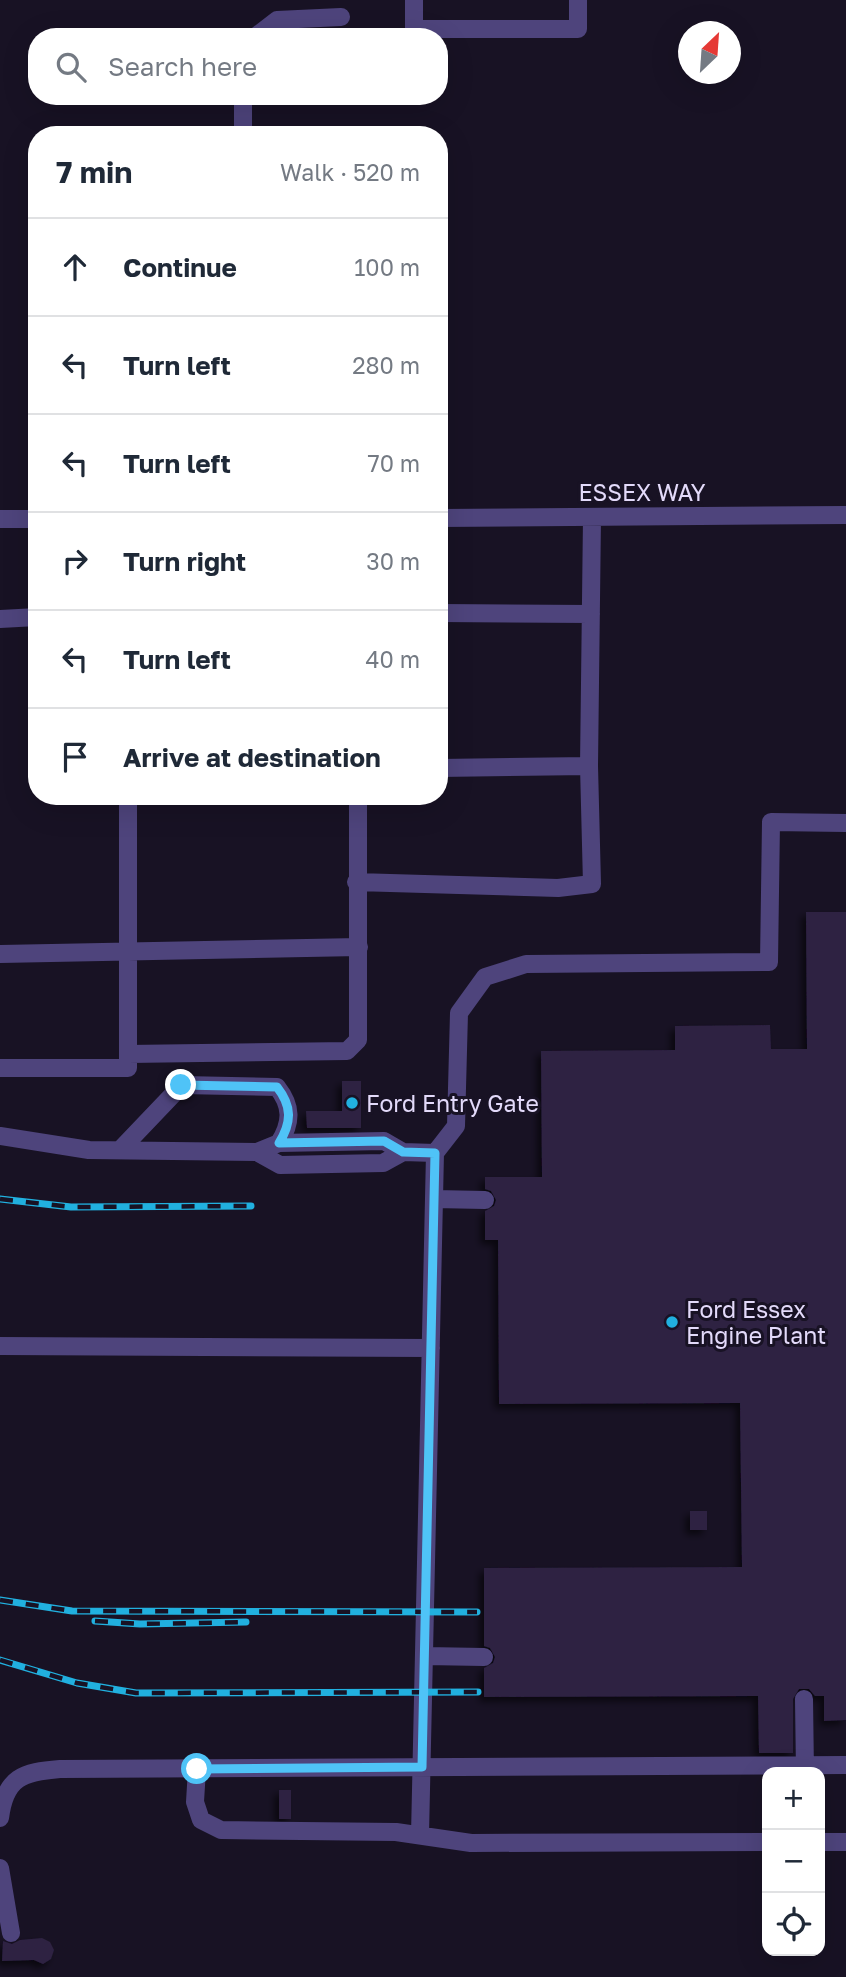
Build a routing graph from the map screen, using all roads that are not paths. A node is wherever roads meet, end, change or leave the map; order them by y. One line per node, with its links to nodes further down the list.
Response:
1 (414, 0): 5 (street)
2 (578, 0): 6 (street)
3 (341, 17): 4 (street)
4 (267, 28)
5 (414, 28)
6 (448, 29)
7 (243, 105): 8 (street)
8 (243, 126)
9 (846, 515): 10 (street, ESSEX WAY)
10 (592, 517): 11 (street, ESSEX WAY); 15 (street)
11 (448, 518)
12 (0, 519): 13 (street)
13 (28, 519)
14 (448, 613): 15 (street)
15 (591, 614): 18 (street)
16 (28, 617): 17 (street)
17 (0, 619)
18 (589, 766): 19 (street); 23 (street)
19 (448, 768)
20 (128, 805): 25 (street)
21 (358, 805): 23 (street)
22 (846, 824): 34 (street)
23 (356, 882): 24 (street)
24 (359, 947): 25 (street); 27 (street)
25 (128, 952): 26 (street); 27 (street)
26 (0, 954)
27 (128, 1054): 28 (street)
28 (0, 1068)
29 (0, 1136): 31 (street)
30 (279, 1143): 31 (street); 32 (street); 33 (street)
31 (120, 1150): 32 (street)
32 (257, 1152): 33 (street)
33 (403, 1152): 34 (street)
34 (435, 1153): 35 (street)
35 (434, 1199): 36 (street); 38 (street)
36 (485, 1200)
37 (0, 1346): 38 (street)
38 (431, 1348): 39 (street)
39 (425, 1656): 40 (street); 44 (street)
40 (484, 1657)
41 (804, 1699): 45 (street)
42 (777, 1764): 44 (street)
43 (846, 1765): 46 (street)
44 (422, 1767): 47 (street); 49 (street)
45 (805, 1767)
46 (825, 1767)
47 (197, 1769): 48 (street); 49 (street)
48 (0, 1818)
49 (419, 1835): 50 (street)
50 (762, 1842)
51 (825, 1842): 52 (street)
52 (846, 1842)
53 (0, 1868): 54 (street)
54 (11, 1933)

